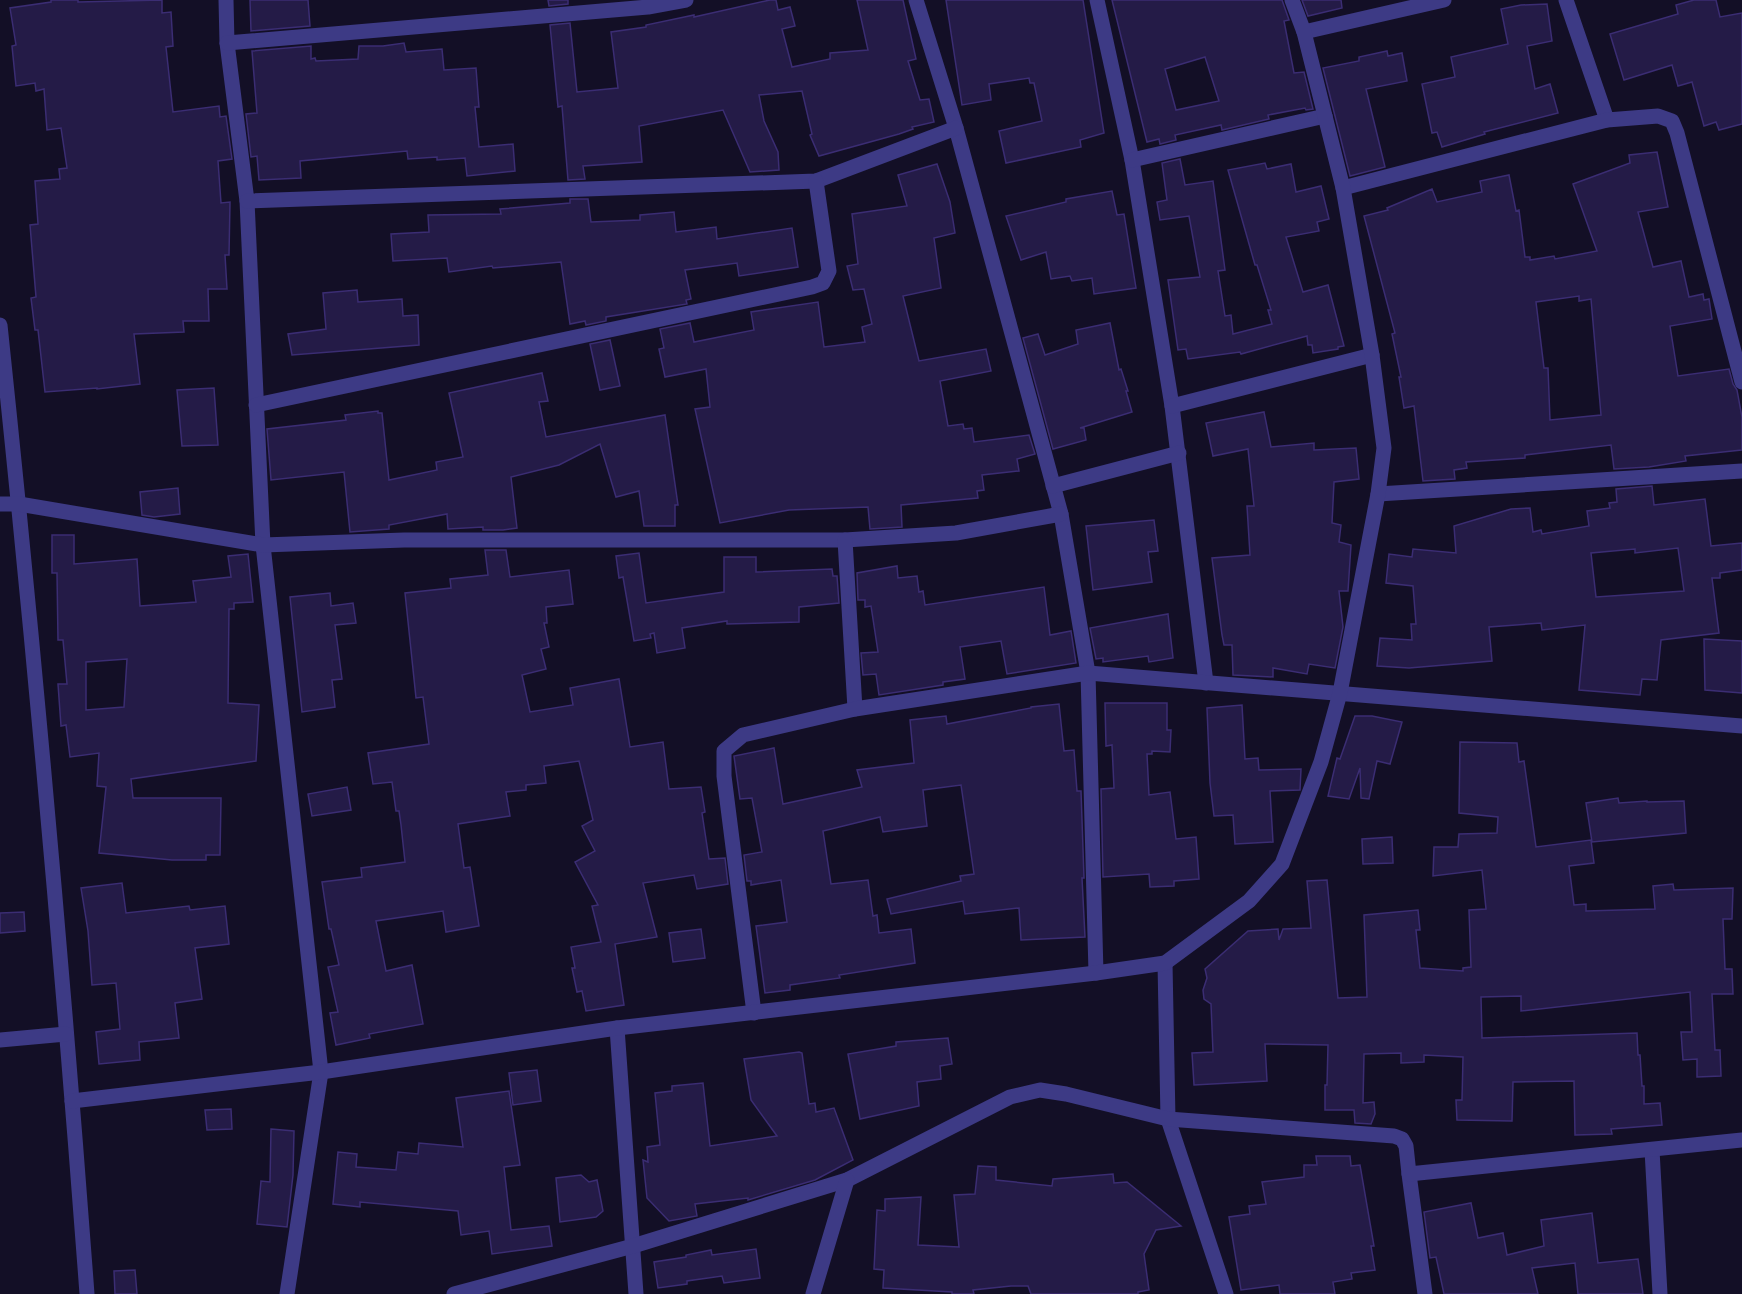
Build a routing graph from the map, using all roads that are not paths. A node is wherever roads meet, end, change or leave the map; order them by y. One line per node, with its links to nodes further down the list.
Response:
1 (226, 0): 10 (street)
2 (686, 0): 8 (street)
3 (916, 0): 13 (street)
4 (1097, 0): 14 (street)
5 (1292, 0): 9 (street)
6 (1444, 0): 9 (street)
7 (1566, 0): 12 (street)
8 (646, 3): 10 (street)
9 (1304, 32): 11 (street)
10 (227, 43): 17 (street)
11 (1325, 116): 14 (street); 16 (street)
12 (1607, 120): 16 (street); 20 (street)
13 (956, 128): 15 (street); 25 (street)
14 (1132, 160): 22 (street)
15 (816, 181): 17 (street); 21 (street)
16 (1343, 188): 19 (street)
17 (247, 201): 21 (street)
18 (0, 325): 28 (street)
19 (1372, 355): 22 (street); 26 (street)
20 (1742, 382)
21 (256, 405): 31 (street)
22 (1172, 406): 23 (street)
23 (1179, 453): 25 (street); 33 (street)
24 (1742, 471): 26 (street)
25 (1053, 486): 29 (street)
26 (1378, 494): 34 (street)
27 (0, 504): 28 (street)
28 (19, 504): 31 (street); 41 (street)
29 (1060, 514): 30 (street); 32 (street)
30 (845, 540): 31 (street); 35 (street)
31 (263, 545): 43 (street)
32 (1088, 673): 33 (street); 35 (street); 38 (street)
33 (1206, 683): 34 (street)
34 (1340, 693): 36 (street); 37 (street)
35 (855, 709): 39 (street)
36 (1742, 726)
37 (1165, 963): 38 (street); 45 (street)
38 (1096, 973): 39 (street)
39 (754, 1013): 40 (street)
40 (617, 1028): 43 (street); 50 (street)
41 (66, 1034): 42 (street); 44 (street)
42 (0, 1040)
43 (321, 1072): 44 (street); 52 (street)
44 (72, 1101): 51 (street)
45 (1168, 1119): 48 (street); 49 (street); 56 (street)
46 (1742, 1140): 47 (street)
47 (1652, 1150): 48 (street); 58 (street)
48 (1409, 1174): 57 (street)
49 (847, 1180): 50 (street); 55 (street)
50 (633, 1246): 53 (street); 54 (street)
51 (87, 1294)
52 (287, 1294)
53 (454, 1294)
54 (636, 1294)
55 (813, 1294)
56 (1226, 1294)
57 (1425, 1294)
58 (1660, 1294)

